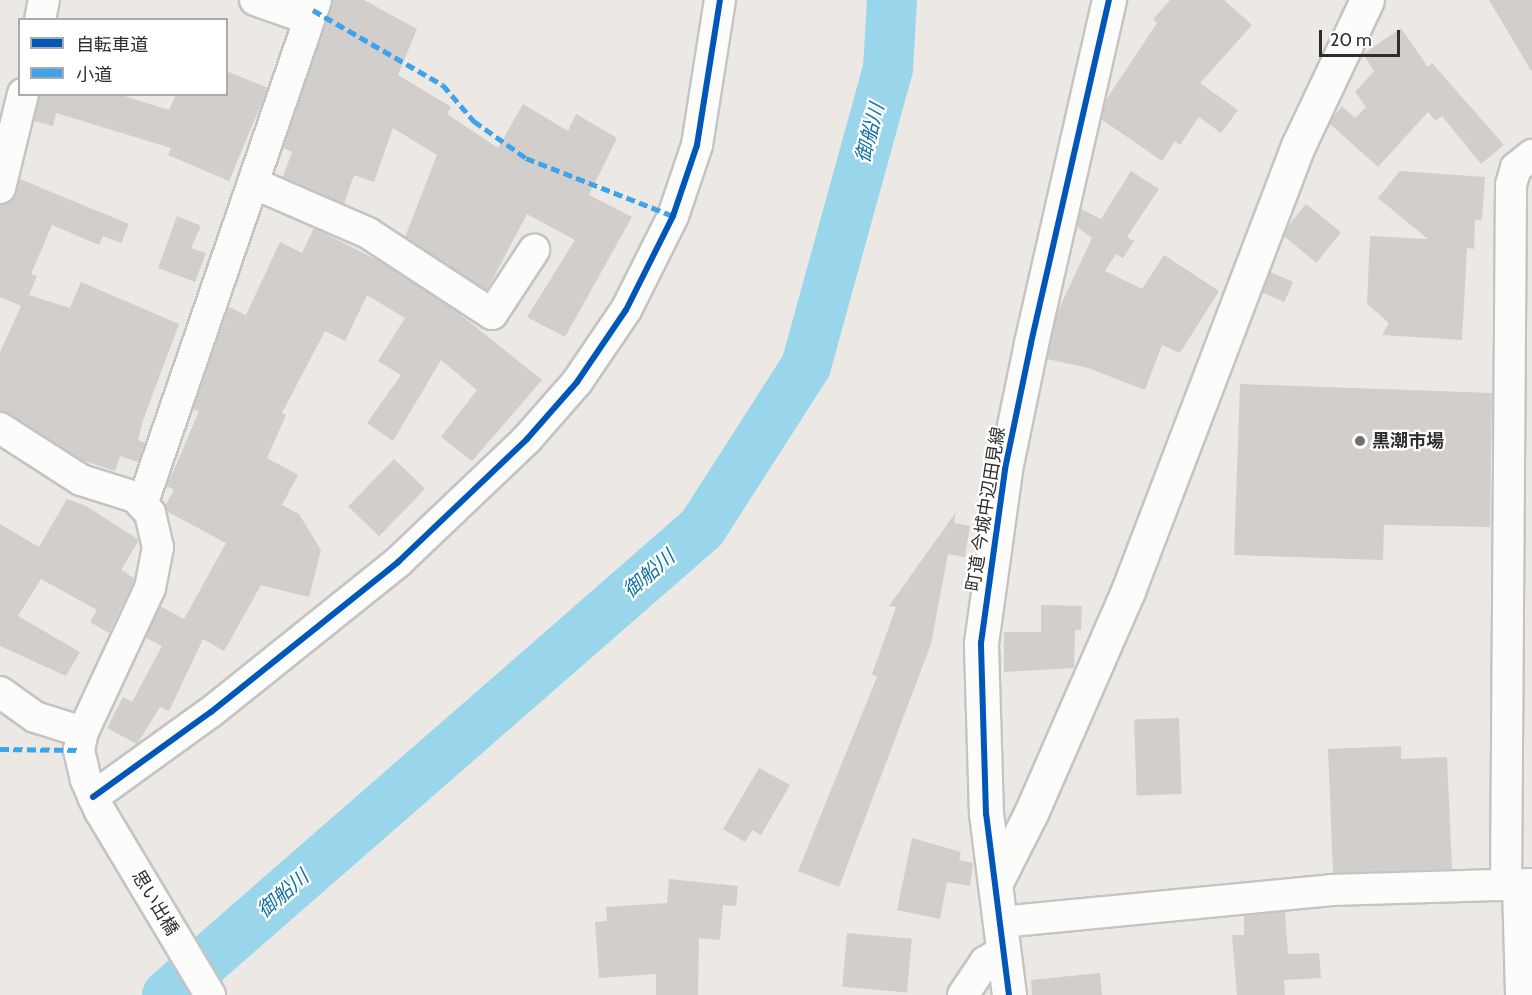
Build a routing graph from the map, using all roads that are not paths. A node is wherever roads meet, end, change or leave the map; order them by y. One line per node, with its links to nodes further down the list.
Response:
1 (44, 0): 7 (street)
2 (255, 0): 6 (street)
3 (720, 0): 17 (street)
4 (1109, 0): 18 (street, 町道 今城中辺田見線)
5 (1367, 0): 18 (street)
6 (312, 10): 10 (street)
7 (40, 18)
8 (23, 96): 11 (street)
9 (1532, 155): 19 (street)
10 (253, 183): 12 (street); 14 (street)
11 (0, 188)
12 (534, 250)
13 (0, 428): 14 (street)
14 (143, 502): 16 (street)
15 (0, 692): 16 (street)
16 (82, 732): 17 (street, 思い出橋)
17 (97, 804): 21 (street, 思い出橋)
18 (995, 884): 20 (street, 町道 今城中辺田見線)
19 (1519, 885): 20 (street); 24 (street)
20 (1003, 936): 22 (street); 23 (street, 町道 今城中辺田見線)
21 (210, 995)
22 (963, 995)
23 (1009, 995)
24 (1521, 995)

